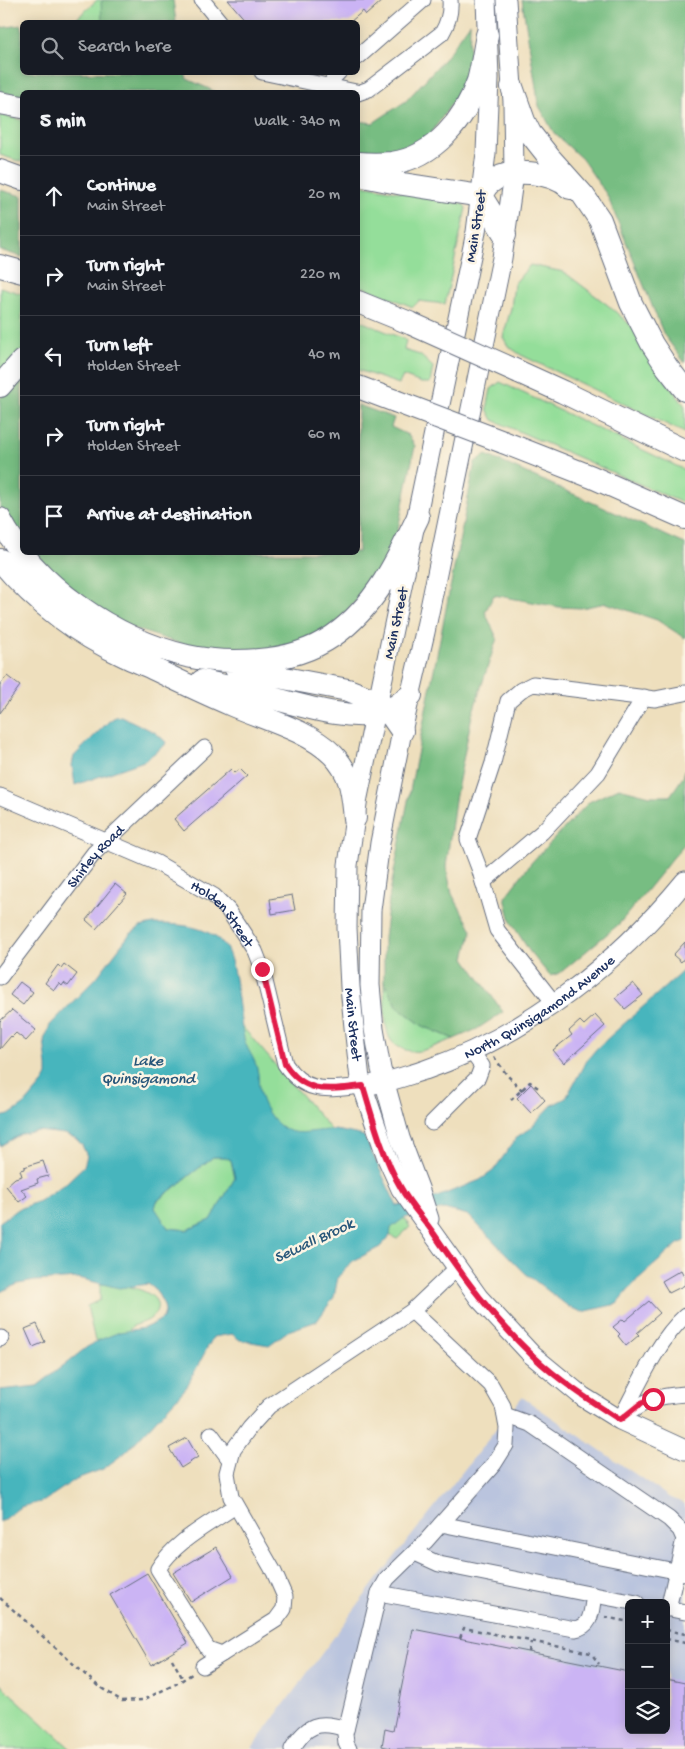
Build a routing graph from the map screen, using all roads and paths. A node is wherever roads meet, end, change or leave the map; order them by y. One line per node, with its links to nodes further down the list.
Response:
1 (202, 0): 6 (street)
2 (423, 0): 8 (street)
3 (450, 0): 14 (street)
4 (486, 0): 7 (main road, Main Street)
5 (506, 0): 11 (main road, Main Street)
6 (218, 20)
7 (487, 35): 17 (highway); 22 (main road, Main Street)
8 (360, 55)
9 (275, 75): 12 (street)
10 (336, 75): 12 (street)
11 (512, 87): 19 (main road, Main Street); 23 (highway)
12 (330, 88): 13 (street)
13 (341, 90)
14 (360, 92)
15 (0, 104): 16 (highway)
16 (20, 107)
17 (360, 164)
18 (0, 171): 21 (highway)
19 (514, 174): 22 (highway); 23 (highway); 24 (main road, Main Street)
20 (360, 175): 22 (highway)
21 (20, 178)
22 (480, 196): 24 (highway); 35 (main road, Main Street)
23 (592, 209): 31 (highway)
24 (505, 235): 44 (main road, Main Street)
25 (0, 266): 26 (highway)
26 (20, 271)
27 (360, 303): 34 (highway, bridge)
28 (20, 364): 29 (highway)
29 (0, 386)
30 (360, 388): 33 (highway)
31 (685, 390)
32 (360, 392): 33 (highway)
33 (388, 399): 36 (highway, bridge)
34 (685, 452)
35 (418, 517): 41 (highway); 46 (main road, Main Street)
36 (685, 518)
37 (0, 519): 38 (highway)
38 (20, 550)
39 (24, 555): 41 (highway)
40 (0, 560): 42 (highway)
41 (189, 656): 46 (highway)
42 (145, 665): 46 (highway); 50 (highway)
43 (685, 693): 45 (street)
44 (411, 695): 46 (highway); 47 (main road, Main Street)
45 (644, 697): 53 (street); 53 (street)
46 (381, 709): 47 (highway); 50 (main road, Main Street)
47 (402, 731): 58 (main road, Main Street)
48 (205, 748): 51 (street, Shirley Road)
49 (0, 796): 51 (street, Holden Street)
50 (355, 818): 59 (main road, Main Street)
51 (106, 842): 54 (street, Shirley Road); 59 (street, Holden Street)
52 (685, 881): 55 (main road, North Quinsigamond Avenue)
53 (483, 882): 55 (street)
54 (0, 976)
55 (554, 1003): 56 (main road, North Quinsigamond Avenue)
56 (471, 1051): 58 (main road, North Quinsigamond Avenue); 63 (street)
57 (494, 1057): 61 (path)
58 (384, 1083): 59 (main road, North Quinsigamond Avenue); 64 (main road, Main Street)
59 (363, 1086): 64 (main road, Main Street)
60 (541, 1090): 61 (path)
61 (523, 1091): 62 (path)
62 (511, 1100)
63 (432, 1123)
64 (410, 1188): 65 (main road, Main Street)
65 (457, 1268): 66 (street); 70 (main road, Main Street)
66 (412, 1311): 69 (street); 73 (street)
67 (685, 1316): 70 (street)
68 (685, 1394): 70 (street)
69 (505, 1415): 75 (street); 77 (street)
70 (620, 1420): 72 (main road, Main Street)
71 (212, 1434): 73 (street)
72 (685, 1450)
73 (230, 1460): 74 (street)
74 (235, 1506): 95 (street); 95 (street)
75 (441, 1524): 76 (street); 77 (street)
76 (415, 1553): 78 (street); 79 (street)
77 (681, 1572): 81 (street)
78 (378, 1593): 79 (street); 100 (street)
79 (594, 1595): 82 (street)
80 (0, 1598): 99 (path)
81 (670, 1600)
82 (625, 1601)
83 (670, 1609): 84 (street)
84 (685, 1612)
85 (603, 1616): 86 (path)
86 (625, 1621)
87 (672, 1625): 88 (path)
88 (670, 1631): 89 (path)
89 (685, 1634)
90 (460, 1638): 92 (path)
91 (670, 1640): 93 (path)
92 (531, 1642): 94 (path); 97 (path)
93 (685, 1643)
94 (529, 1652)
95 (222, 1654): 98 (street)
96 (172, 1658): 99 (path)
97 (599, 1664)
98 (203, 1666): 99 (path)
99 (184, 1679)
100 (346, 1729): 101 (street); 102 (street)
101 (292, 1749)
102 (349, 1749)

